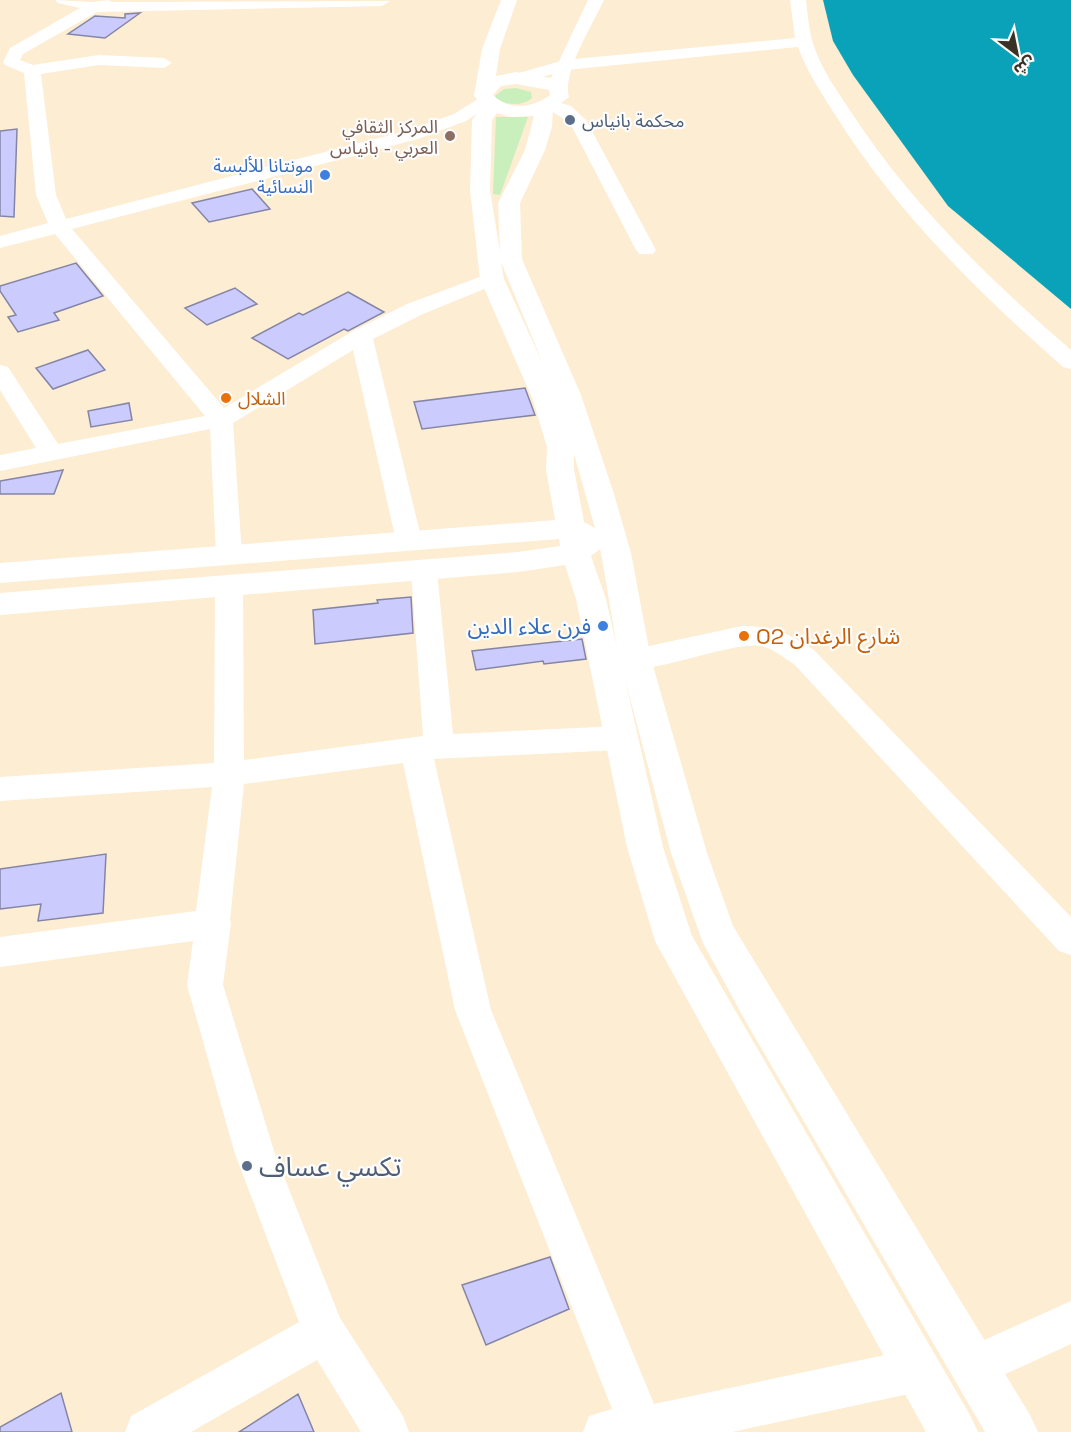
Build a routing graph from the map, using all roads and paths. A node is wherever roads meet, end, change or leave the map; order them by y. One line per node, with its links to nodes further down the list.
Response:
1 (63, 0): 6 (street)
2 (509, 0): 12 (main road)
3 (596, 0): 11 (main road)
4 (798, 0): 8 (street)
5 (383, 1): 6 (street); 7 (street)
6 (100, 4): 10 (street)
7 (372, 17)
8 (806, 45): 11 (street); 19 (street)
9 (164, 63): 10 (street)
10 (32, 70): 14 (street)
11 (556, 87): 12 (main road); 12 (main road); 13 (main road); 16 (street)
12 (488, 99): 13 (main road); 14 (street)
13 (496, 204): 17 (main road); 25 (main road)
14 (59, 226): 15 (street); 21 (street)
15 (0, 242)
16 (646, 250)
17 (492, 279): 18 (street); 24 (main road)
18 (361, 336): 21 (street); 28 (street)
19 (1071, 362)
20 (0, 372): 22 (street)
21 (220, 420): 22 (street); 29 (street)
22 (51, 453): 23 (street)
23 (0, 464)
24 (560, 469): 26 (main road); 27 (main road)
25 (597, 482): 27 (main road); 36 (main road)
26 (503, 534): 27 (main road); 28 (main road)
27 (581, 540): 30 (main road); 34 (main road); 36 (main road)
28 (409, 541): 29 (main road)
29 (228, 555): 32 (main road)
30 (518, 562): 31 (main road); 34 (main road)
31 (424, 571): 33 (main road); 38 (street)
32 (0, 573)
33 (229, 586): 35 (main road); 39 (street)
34 (591, 599): 36 (main road)
35 (0, 604)
36 (623, 652): 37 (main road); 42 (street); 46 (main road)
37 (619, 738): 38 (street); 47 (main road)
38 (427, 747): 39 (street); 48 (street)
39 (229, 774): 40 (street); 41 (street)
40 (0, 789)
41 (214, 923): 43 (street); 45 (street)
42 (1071, 940)
43 (0, 952)
44 (1071, 1322): 46 (street)
45 (324, 1332): 49 (street); 50 (street)
46 (975, 1366): 52 (main road)
47 (918, 1370): 48 (street); 51 (main road)
48 (615, 1431)
49 (147, 1432)
50 (387, 1432)
51 (953, 1432)
52 (1013, 1432)

